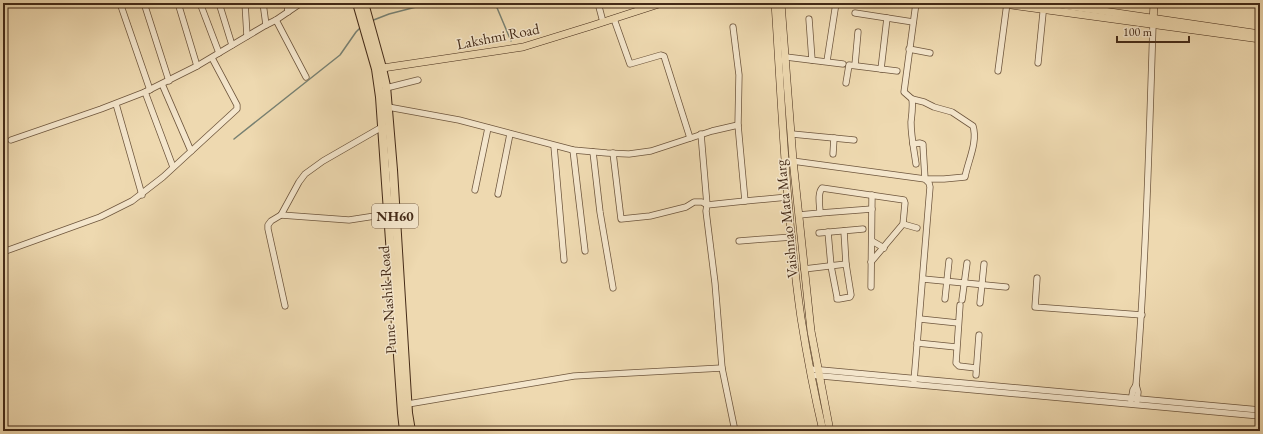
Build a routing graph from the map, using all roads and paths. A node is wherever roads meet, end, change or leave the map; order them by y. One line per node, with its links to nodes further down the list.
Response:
1 (120, 3): 60 (street)
2 (144, 3): 56 (street)
3 (178, 3): 49 (street)
4 (200, 3): 40 (street)
5 (219, 3): 38 (street)
6 (245, 3): 36 (street)
7 (264, 3): 32 (street)
8 (287, 3): 23 (street)
9 (301, 3): 23 (street)
10 (357, 3): 50 (highway, Pune Nashik Road / NH60)
11 (364, 3): 50 (highway, Pune Nashik Road / NH60)
12 (598, 3): 30 (street)
13 (662, 3): 27 (main road, Lakshmi Road)
14 (775, 3): 81 (main road, Vaishnao Mata Marg)
15 (781, 3): 42 (main road, Vaishnao Mata Marg)
16 (836, 3): 45 (street)
17 (916, 3): 31 (street)
18 (997, 3): 21 (main road)
19 (1049, 3): 29 (main road)
20 (1154, 3): 29 (main road)
21 (1007, 4): 22 (main road); 53 (street)
22 (1043, 6): 29 (main road); 46 (street)
23 (288, 12): 28 (street)
24 (855, 13): 26 (street)
25 (809, 18): 44 (street)
26 (887, 18): 31 (street); 51 (street)
27 (614, 19): 30 (main road, Lakshmi Road); 70 (street)
28 (276, 20): 32 (street); 54 (street)
29 (1153, 21): 35 (main road); 37 (main road); 129 (street)
30 (603, 22): 50 (main road, Lakshmi Road)
31 (913, 22): 39 (street)
32 (266, 25): 36 (street)
33 (733, 27): 64 (street)
34 (858, 32): 48 (street)
35 (1260, 34)
36 (247, 36): 38 (street)
37 (1260, 39)
38 (232, 45): 40 (street)
39 (910, 49): 41 (street); 61 (street)
40 (219, 53): 43 (street)
41 (930, 53)
42 (786, 57): 44 (street); 69 (main road, Vaishnao Mata Marg)
43 (212, 58): 49 (street); 77 (street)
44 (812, 60): 45 (street)
45 (827, 62): 47 (street)
46 (1038, 63)
47 (843, 64)
48 (855, 65): 51 (street); 57 (street)
49 (197, 66): 56 (street)
50 (379, 68): 59 (highway, Pune Nashik Road / NH60); 65 (highway, Pune Nashik Road / NH60)
51 (881, 69): 52 (street)
52 (897, 71)
53 (998, 71)
54 (306, 77)
55 (418, 80): 59 (street)
56 (169, 81): 58 (street)
57 (846, 83)
58 (162, 84): 60 (street); 77 (street)
59 (386, 88): 63 (highway, Pune Nashik Road / NH60)
60 (148, 91): 62 (street); 84 (street)
61 (912, 99): 74 (street); 85 (street)
62 (116, 104): 72 (street); 88 (street)
63 (388, 107): 66 (street); 143 (highway, Pune Nashik Road / NH60)
64 (738, 125): 68 (street); 91 (street)
65 (382, 127): 95 (highway, Pune Nashik Road / NH60); 96 (street)
66 (488, 128): 67 (street); 86 (street)
67 (510, 134): 75 (street); 87 (street)
68 (701, 134): 70 (street); 92 (street)
69 (792, 134): 71 (street); 82 (main road, Vaishnao Mata Marg)
70 (690, 138): 79 (street)
71 (834, 138): 73 (street); 80 (street)
72 (11, 140)
73 (854, 140)
74 (913, 144): 83 (street); 85 (street)
75 (554, 146): 76 (street); 110 (street)
76 (574, 150): 78 (street); 108 (street)
77 (191, 151): 84 (street)
78 (594, 152): 79 (street); 125 (street)
79 (613, 153): 92 (street)
80 (833, 154)
81 (785, 160): 82 (street); 90 (main road, Vaishnao Mata Marg)
82 (793, 160): 85 (street); 97 (main road, Vaishnao Mata Marg)
83 (916, 164)
84 (173, 167): 88 (street)
85 (925, 179): 119 (street)
86 (475, 190)
87 (498, 194)
88 (142, 195): 109 (street)
89 (872, 195): 93 (street); 94 (street); 98 (street)
90 (788, 197): 91 (street); 104 (main road, Vaishnao Mata Marg)
91 (745, 201): 92 (street)
92 (707, 205): 135 (street)
93 (872, 209): 94 (street); 106 (street)
94 (820, 213): 97 (street)
95 (388, 214): 96 (street); 147 (highway, Pune Nashik Road / NH60)
96 (282, 215): 128 (street)
97 (799, 215): 117 (main road, Vaishnao Mata Marg)
98 (903, 224): 99 (street); 107 (street)
99 (917, 228)
100 (863, 229): 101 (street)
101 (844, 231): 102 (street); 114 (street)
102 (828, 232): 103 (street); 116 (street)
103 (819, 233)
104 (792, 237): 105 (street); 137 (main road, Vaishnao Mata Marg)
105 (739, 241)
106 (872, 241): 107 (street); 112 (street)
107 (884, 248): 112 (street)
108 (585, 251)
109 (3, 252)
110 (564, 260)
111 (949, 260): 120 (street)
112 (871, 262): 123 (street)
113 (967, 263): 121 (street)
114 (846, 264): 116 (street); 116 (street)
115 (984, 264): 122 (street)
116 (831, 266): 117 (street)
117 (804, 269): 138 (main road, Vaishnao Mata Marg)
118 (1037, 278): 129 (street)
119 (923, 279): 120 (street); 130 (street)
120 (947, 281): 121 (street); 126 (street)
121 (965, 283): 122 (street); 131 (street)
122 (982, 285): 124 (street); 127 (street)
123 (871, 287)
124 (1006, 287)
125 (613, 288)
126 (945, 299)
127 (980, 303)
128 (285, 306)
129 (1142, 315): 142 (street)
130 (920, 319): 131 (street); 133 (street)
131 (958, 323): 134 (street)
132 (979, 335): 136 (street)
133 (917, 343): 134 (street); 140 (street)
134 (956, 347): 136 (street)
135 (722, 368): 143 (street); 149 (street)
136 (976, 368): 139 (street)
137 (810, 372): 138 (street); 150 (main road, Vaishnao Mata Marg)
138 (819, 373): 140 (street); 141 (street); 151 (main road, Vaishnao Mata Marg)
139 (976, 375)
140 (915, 378): 141 (street); 142 (street)
141 (914, 385): 144 (street)
142 (1134, 398): 144 (street); 145 (street)
143 (408, 404): 148 (highway, Pune Nashik Road / NH60)
144 (1134, 405): 146 (street)
145 (1260, 410)
146 (1260, 416)
147 (404, 431)
148 (411, 431)
149 (735, 431)
150 (822, 431)
151 (830, 431)

